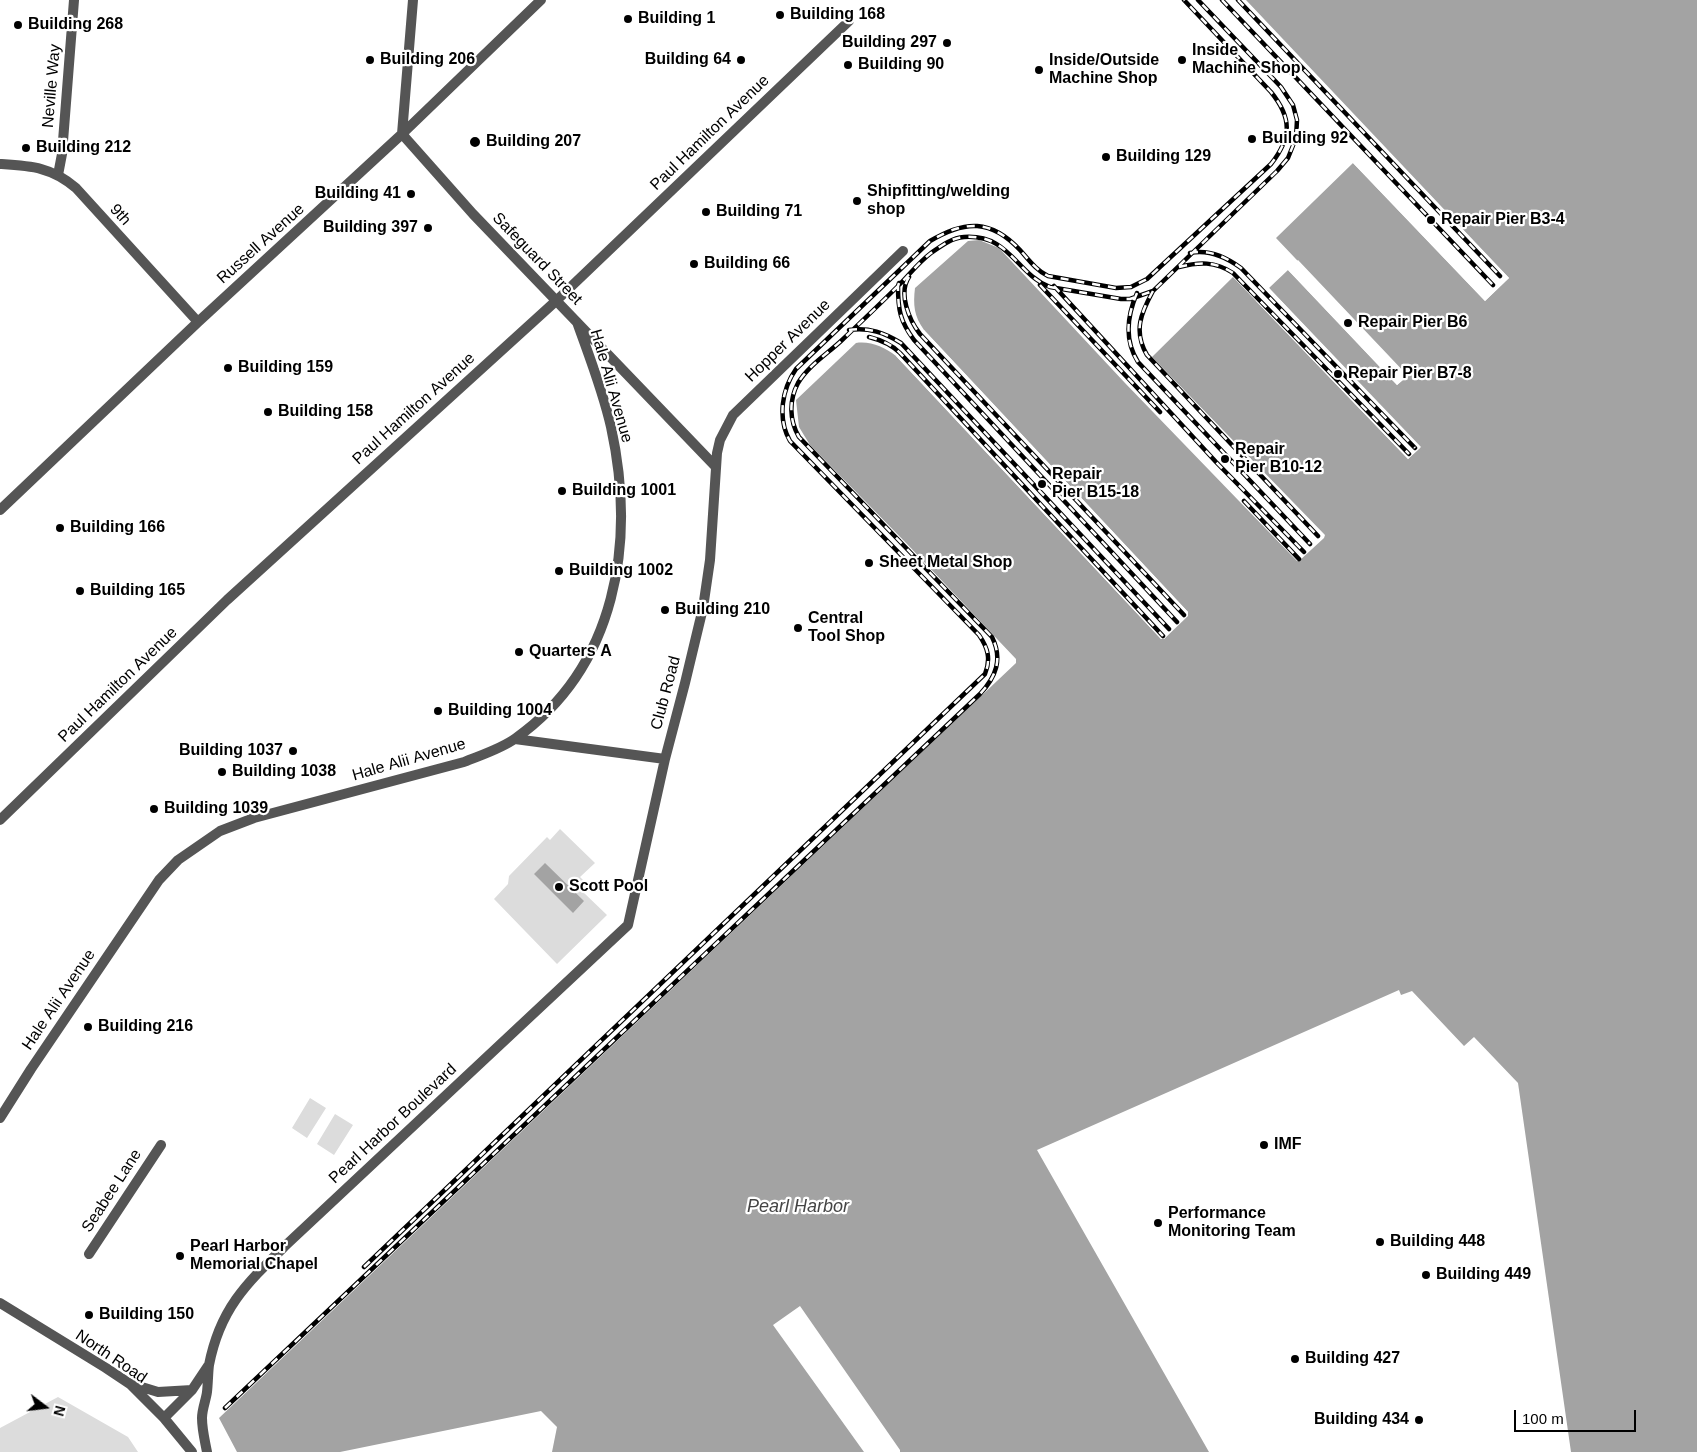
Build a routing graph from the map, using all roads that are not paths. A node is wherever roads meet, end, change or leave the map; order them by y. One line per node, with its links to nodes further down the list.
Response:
1 (74, 0): 7 (street, Neville Way)
2 (413, 0): 5 (street)
3 (541, 0): 5 (street, Russell Avenue)
4 (849, 21): 9 (street, Paul Hamilton Avenue)
5 (402, 134): 9 (street, Safeguard Street); 10 (street, Russell Avenue)
6 (0, 164): 7 (street, 9th)
7 (58, 175): 10 (street, 9th)
8 (903, 251): 12 (street, Hopper Avenue)
9 (557, 300): 11 (street, Safeguard Street); 16 (street, Paul Hamilton Avenue)
10 (198, 322): 13 (street, Russell Avenue)
11 (577, 322): 12 (street, Safeguard Street); 14 (street, Hale Alii Avenue)
12 (716, 467): 15 (street, Club Road)
13 (0, 510)
14 (515, 739): 15 (street); 18 (street, Hale Alii Avenue)
15 (664, 759): 17 (street, Club Road)
16 (0, 820)
17 (628, 925): 22 (street, Pearl Harbor Boulevard)
18 (0, 1118)
19 (161, 1145): 20 (street, Seabee Lane)
20 (89, 1254)
21 (0, 1303): 23 (street, North Road)
22 (209, 1365): 24 (street); 27 (street)
23 (130, 1384): 24 (street); 25 (street, North Road)
24 (192, 1390): 25 (street)
25 (164, 1418): 26 (street, North Road)
26 (192, 1452)
27 (207, 1452)

